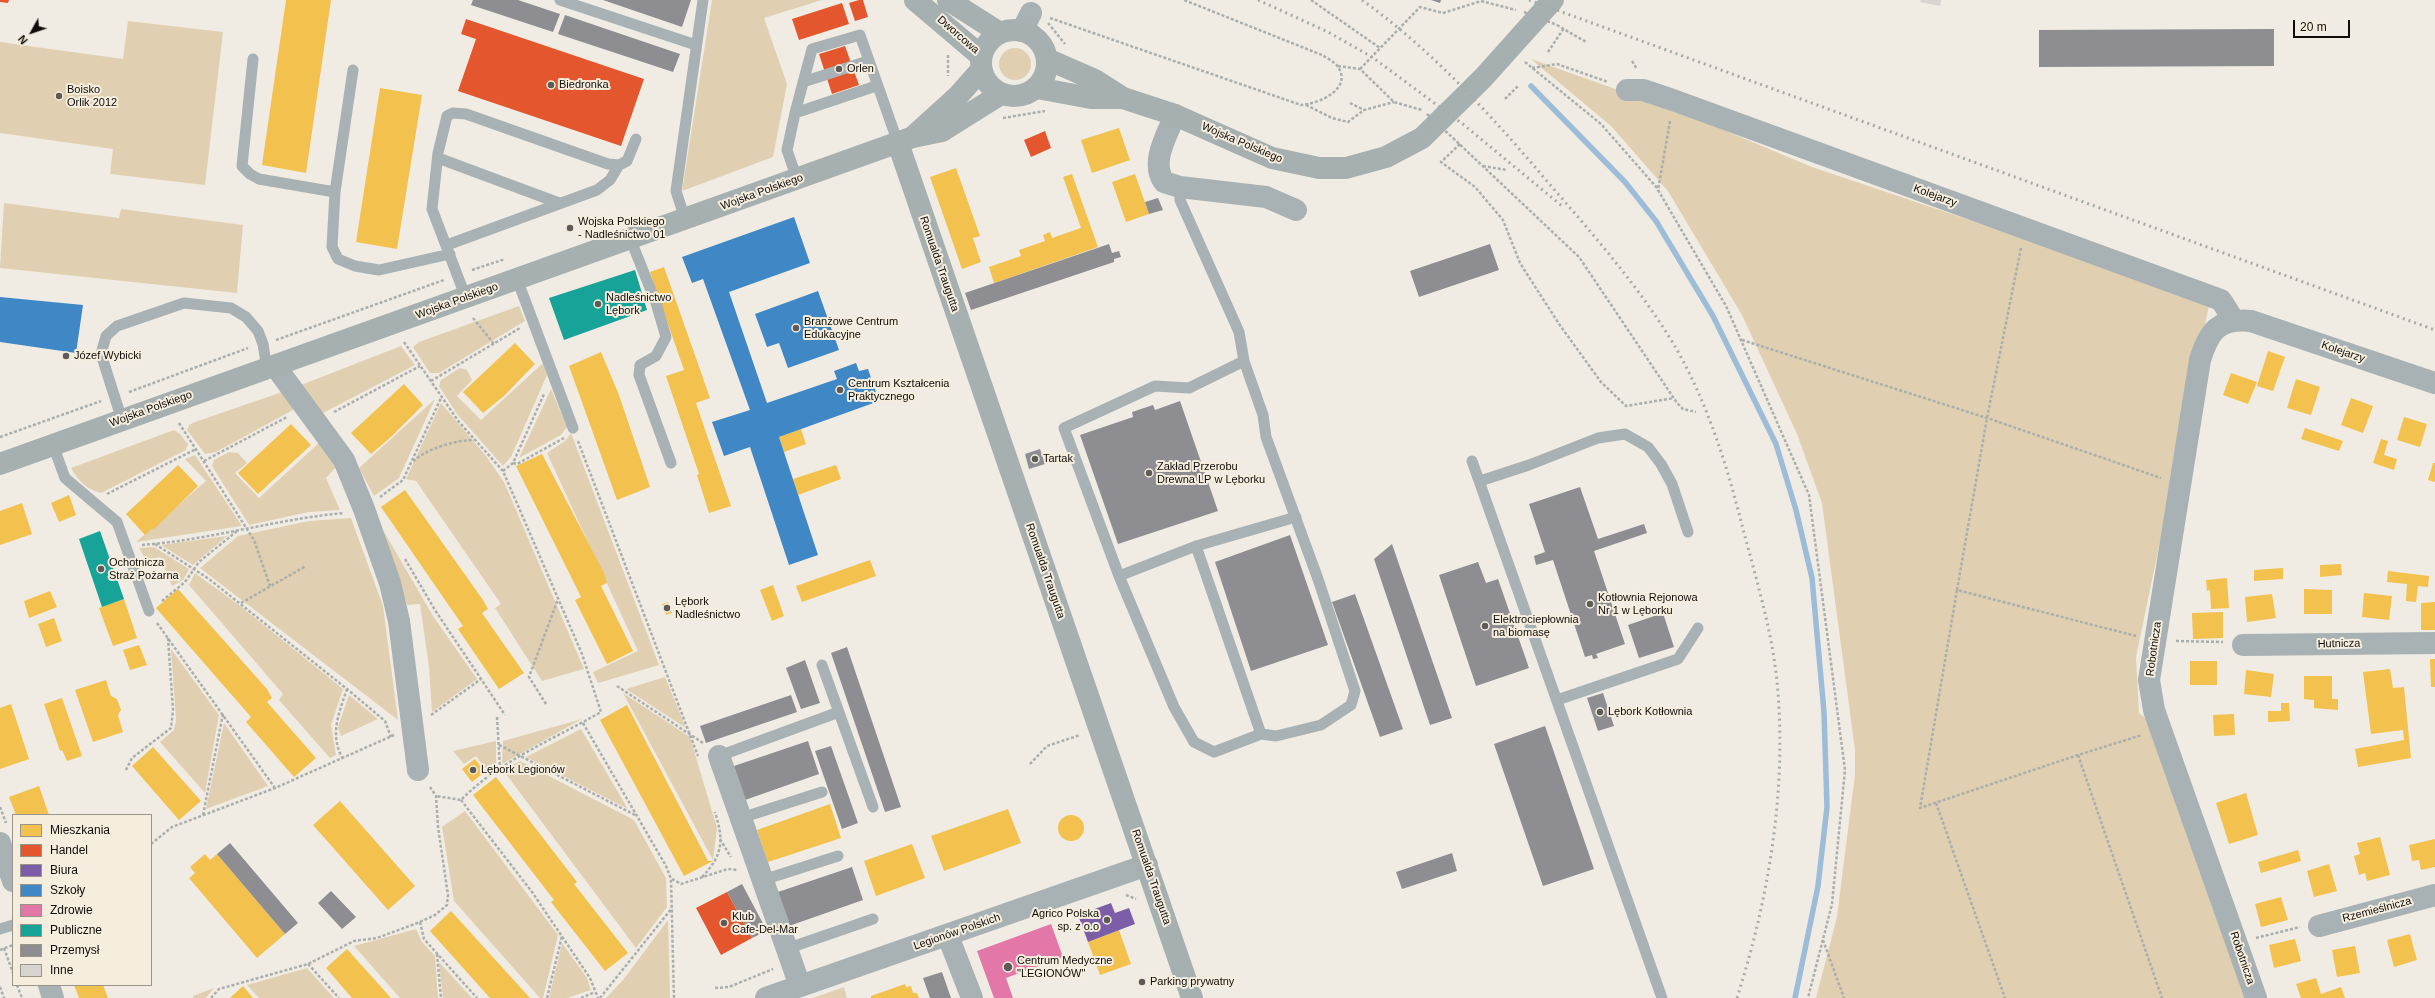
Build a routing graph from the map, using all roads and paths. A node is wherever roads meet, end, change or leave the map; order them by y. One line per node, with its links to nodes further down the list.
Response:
1 (560, 0): 12 (lane)
2 (703, 0): 12 (lane)
3 (915, 0): 19 (street, Dworcowa)
4 (948, 0): 10 (street, Dworcowa)
5 (1184, 0): 20 (path)
6 (1311, 0): 13 (path)
7 (1553, 0): 38 (street, Wojska Polskiego)
8 (1027, 22): 10 (street); 17 (street); 35 (path)
9 (1564, 28): 11 (path); 13 (path, bridge); 15 (path)
10 (1000, 33): 19 (street)
11 (1586, 42)
12 (696, 45): 52 (lane)
13 (1380, 48): 22 (path)
14 (948, 49): 23 (path)
15 (1548, 52)
16 (253, 59): 49 (lane)
17 (1047, 59): 27 (street); 30 (street, Wojska Polskiego)
18 (868, 61): 24 (lane); 24 (lane); 26 (lane)
19 (981, 63): 29 (street); 40 (street, Wojska Polskiego)
20 (1338, 66): 22 (path); 35 (path)
21 (353, 70): 49 (lane)
22 (1360, 70): 33 (path)
23 (948, 79)
24 (803, 82): 37 (lane)
25 (1519, 85): 31 (path)
26 (876, 86): 37 (lane); 40 (lane)
27 (1037, 88): 29 (street); 30 (street, Wojska Polskiego)
28 (1627, 90): 32 (street, Kolejarzy); 48 (path)
29 (1001, 94): 40 (street, Wojska Polskiego)
30 (1123, 98): 38 (street, Wojska Polskiego)
31 (1505, 100)
32 (1673, 100): 48 (path); 53 (street, Kolejarzy)
33 (1394, 102): 36 (path); 41 (path, bridge)
34 (1350, 103): 36 (path)
35 (1305, 105): 36 (path)
36 (1364, 110)
37 (795, 113): 46 (lane)
38 (1175, 115): 47 (street)
39 (636, 139): 43 (lane)
40 (906, 140): 46 (street, Wojska Polskiego); 125 (street, Romualda Traugutta)
41 (1460, 144): 44 (path); 71 (path)
42 (438, 158): 43 (lane); 50 (lane); 55 (lane)
43 (619, 165): 50 (lane)
44 (1483, 166): 45 (path); 71 (path)
45 (1507, 170)
46 (797, 179): 52 (street, Wojska Polskiego)
47 (1180, 187): 51 (street); 64 (lane)
48 (1658, 190): 61 (path)
49 (335, 192): 55 (lane)
50 (559, 203): 55 (lane)
51 (1296, 210)
52 (685, 219): 54 (street, Wojska Polskiego)
53 (2025, 228): 60 (street, Kolejarzy); 74 (path)
54 (630, 238): 56 (street, Wojska Polskiego); 85 (lane)
55 (449, 250): 57 (lane)
56 (517, 279): 57 (street, Wojska Polskiego); 59 (lane)
57 (466, 298): 66 (street, Wojska Polskiego)
58 (473, 318): 63 (path)
59 (533, 320): 63 (path); 67 (lane)
60 (2242, 320): 69 (street, Kolejarzy); 89 (street, Robotnicza)
61 (1741, 340): 74 (path); 165 (path)
62 (404, 342): 65 (path)
63 (494, 344): 68 (path)
64 (1244, 361): 92 (lane); 102 (lane)
65 (420, 366): 68 (path); 73 (path)
66 (272, 367): 73 (street); 75 (street, Wojska Polskiego); 75 (lane)
67 (553, 373): 77 (lane); 84 (path)
68 (431, 381): 70 (path)
69 (2435, 383)
70 (441, 398): 78 (path); 83 (path)
71 (1674, 398): 72 (path)
72 (1696, 412)
73 (312, 414): 81 (path); 91 (street)
74 (1987, 418): 89 (path); 104 (path)
75 (122, 420): 79 (street, Wojska Polskiego)
76 (179, 424): 80 (path)
77 (572, 428): 84 (path); 128 (path)
78 (475, 440): 83 (path); 87 (path)
79 (53, 444): 86 (street, Wojska Polskiego); 90 (lane)
80 (196, 449): 81 (path); 90 (path)
81 (204, 461): 93 (path)
82 (1472, 461): 88 (lane)
83 (411, 462): 91 (path)
84 (514, 463): 87 (path)
85 (671, 463)
86 (0, 464)
87 (503, 471): 105 (path)
88 (1480, 481): 95 (lane); 117 (lane)
89 (2180, 485): 110 (street, Robotnicza)
90 (95, 503): 97 (lane)
91 (364, 509): 93 (path); 124 (street)
92 (1296, 517): 98 (lane); 127 (lane)
93 (248, 529): 94 (path); 103 (path)
94 (237, 531): 96 (path); 101 (path)
95 (1688, 532)
96 (155, 544): 97 (path); 101 (path)
97 (126, 546): 107 (lane)
98 (1196, 546): 102 (lane); 127 (lane)
99 (403, 556): 114 (path)
100 (306, 566): 103 (path)
101 (195, 569): 106 (path); 107 (path)
102 (1120, 576): 127 (lane)
103 (270, 586): 106 (path)
104 (1957, 590): 110 (path); 142 (path)
105 (558, 598): 118 (path); 123 (path)
106 (241, 603): 116 (path)
107 (149, 611): 109 (path)
108 (1698, 628): 117 (lane)
109 (168, 638): 120 (path); 137 (path)
110 (2154, 641): 112 (path); 126 (street, Robotnicza)
111 (2435, 643): 112 (street, Hutnicza)
112 (2243, 645)
113 (822, 665): 119 (lane)
114 (481, 679): 121 (path); 124 (path)
115 (616, 686): 128 (path)
116 (347, 689): 129 (path); 133 (path)
117 (1557, 700): 194 (lane)
118 (546, 704)
119 (839, 712): 134 (lane); 143 (lane)
120 (223, 714): 139 (path); 145 (path)
121 (505, 715)
122 (497, 718): 130 (path)
123 (583, 723): 132 (path); 146 (path)
124 (411, 729): 129 (path); 138 (street)
125 (1099, 729): 135 (path); 151 (street, Romualda Traugutta)
126 (2161, 730): 131 (path); 166 (street, Robotnicza)
127 (1261, 734)
128 (692, 735): 134 (path); 134 (path)
129 (391, 737): 133 (path)
130 (499, 745): 132 (path); 136 (path)
131 (2078, 755): 142 (path); 198 (path)
132 (519, 758): 136 (path); 146 (path)
133 (343, 759): 139 (path)
134 (710, 759): 147 (street)
135 (1030, 764)
136 (500, 768): 141 (path)
137 (126, 770)
138 (418, 770)
139 (276, 788): 145 (path)
140 (822, 792): 147 (lane)
141 (461, 800): 159 (path); 163 (path)
142 (1936, 803): 197 (path)
143 (873, 807)
144 (714, 810): 153 (path)
145 (203, 815): 149 (path)
146 (637, 816): 155 (path)
147 (741, 818): 152 (street)
148 (0, 843): 154 (street)
149 (152, 843)
150 (838, 856): 152 (lane)
151 (1147, 865): 164 (street, Legionów Polskich); 193 (street, Romualda Traugutta)
152 (761, 874): 153 (path); 169 (street)
153 (702, 877): 155 (path)
154 (12, 878)
155 (671, 879): 157 (path)
156 (2435, 895): 161 (street, Rzemieślnicza)
157 (672, 907): 189 (path); 190 (path)
158 (873, 919): 169 (lane)
159 (420, 922): 171 (path); 172 (path)
160 (12, 924): 162 (lane)
161 (2319, 926): 166 (path)
162 (0, 929)
163 (562, 935): 179 (path); 187 (path)
164 (948, 936): 176 (street, Legionów Polskich); 192 (street)
165 (1823, 940): 195 (path); 196 (path)
166 (2236, 943): 199 (street, Robotnicza)
167 (12, 945): 168 (path)
168 (4, 948): 170 (path); 173 (path)
169 (786, 949): 176 (street); 178 (path)
170 (0, 950)
171 (437, 954): 185 (path); 186 (path)
172 (308, 964): 183 (path); 184 (path)
173 (12, 970)
174 (17, 986): 181 (path)
175 (49, 986): 182 (street)
176 (800, 986): 191 (street, Legionów Polskich)
177 (0, 987): 180 (path)
178 (715, 988)
179 (595, 992): 188 (path); 189 (path)
180 (4, 998)
181 (22, 998)
182 (53, 998)
183 (211, 998)
184 (338, 998)
185 (441, 998)
186 (477, 998)
187 (547, 998)
188 (581, 998)
189 (599, 998)
190 (674, 998)
191 (766, 998)
192 (972, 998)
193 (1192, 998)
194 (1662, 998)
195 (1808, 998)
196 (1844, 998)
197 (2005, 998)
198 (2162, 998)
199 (2256, 998)

